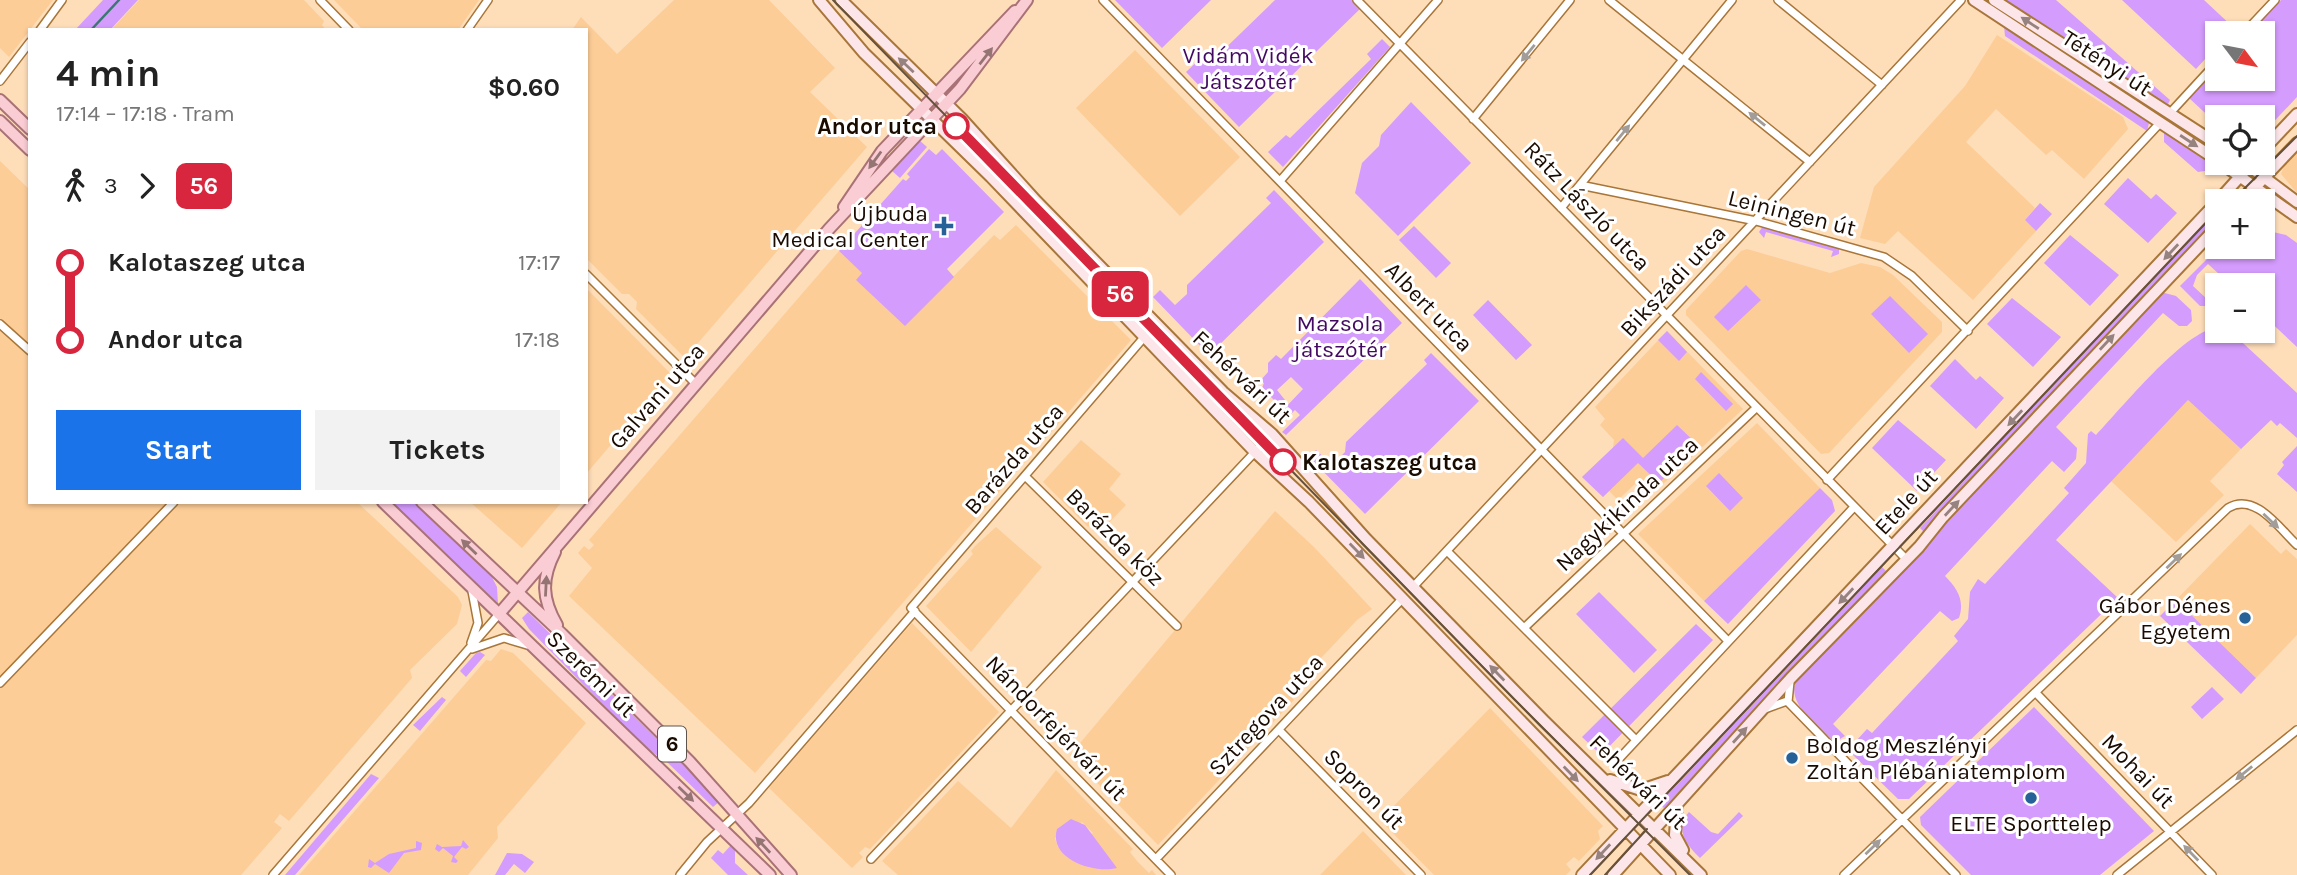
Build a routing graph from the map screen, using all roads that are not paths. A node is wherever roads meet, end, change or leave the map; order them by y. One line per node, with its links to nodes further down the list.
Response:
1 (62, 0): 19 (street)
2 (320, 0): 20 (street)
3 (488, 0): 21 (street)
4 (819, 0): 31 (street, Fehérvári út)
5 (841, 0): 28 (street, Fehérvári út, one-way to 5)
6 (1103, 0): 48 (street, Albert utca)
7 (1357, 0): 22 (street, Rátz László utca)
8 (1437, 0): 22 (street)
9 (1570, 0): 34 (street, one-way to 34)
10 (1609, 0): 24 (street)
11 (1732, 0): 24 (street)
12 (1778, 0): 27 (street)
13 (1961, 0): 27 (street, Bikszádi utca)
14 (1975, 0): 37 (street, Tétényi út)
15 (1994, 0): 32 (street, Tétényi út, one-way to 15)
16 (2275, 0): 18 (street)
17 (1025, 3): 28 (main road); 30 (main road, one-way to 17)
18 (2255, 21)
19 (41, 28)
20 (347, 28)
21 (468, 28)
22 (1400, 44): 34 (street, Rátz László utca); 48 (street)
23 (28, 46): 26 (street)
24 (1683, 59): 44 (street, one-way to 24); 49 (street, one-way to 24)
25 (2205, 75): 32 (street)
26 (0, 81)
27 (1882, 85): 44 (street, Bikszádi utca)
28 (936, 93): 30 (street, Fehérvári út); 31 (main road)
29 (0, 100): 38 (main road)
30 (947, 104): 35 (main road); 67 (street, Fehérvári út)
31 (920, 108): 35 (street, Fehérvári út); 57 (main road, Galvani utca, one-way to 57)
32 (2170, 113): 39 (street, Tétényi út)
33 (2297, 114): 40 (street)
34 (1474, 119): 53 (street, Rátz László utca)
35 (931, 120): 57 (main road, Galvani utca); 63 (street, Fehérvári út)
36 (0, 121): 42 (main road)
37 (2160, 122): 43 (street, Tétényi út, one-way to 43); 62 (street)
38 (28, 127)
39 (2205, 136)
40 (2275, 137)
41 (2297, 143): 47 (street)
42 (28, 148)
43 (2205, 152)
44 (1810, 162): 56 (street, Bikszádi utca)
45 (2263, 175): 47 (street)
46 (2241, 176): 50 (street, Tétényi út); 51 (street, Etele út)
47 (2265, 177): 50 (street); 52 (street)
48 (1280, 181): 68 (street, Albert utca)
49 (1580, 185): 53 (street); 56 (street, Leiningen út)
50 (2256, 188): 55 (street, Tétényi út)
51 (2230, 189)
52 (2297, 202)
53 (1561, 208): 60 (street, Rátz László utca)
54 (2205, 216): 79 (street, Etele út, one-way to 79)
55 (2297, 217)
56 (1756, 221): 60 (street, Bikszádi utca); 62 (street, Leiningen út)
57 (829, 229): 65 (main road, Galvani utca)
58 (2205, 240): 81 (street, Etele út, one-way to 58)
59 (588, 276): 65 (street)
60 (1667, 316): 66 (street, Rátz László utca); 68 (street, Bikszádi utca)
61 (0, 324): 64 (street)
62 (1968, 331): 71 (street)
63 (1146, 335): 69 (street, Fehérvári út); 70 (street, Barázda utca)
64 (28, 349)
65 (696, 384): 77 (main road, Galvani utca)
66 (1756, 408): 71 (street, Rátz László utca); 76 (street, Nagykikinda utca)
67 (1272, 434): 69 (street); 84 (street, Fehérvári út)
68 (1541, 449): 76 (street, Albert utca); 80 (street, Bikszádi utca)
69 (1254, 451): 82 (street); 86 (street, Fehérvári út, one-way to 86)
70 (1025, 476): 82 (street, Barázda köz); 87 (street, Barázda utca)
71 (1827, 480): 75 (street, Rátz László utca)
72 (172, 504): 96 (street)
73 (385, 504): 83 (main road, Szerémi út / 6)
74 (424, 504): 85 (main road, Szerémi út / 6, one-way to 74)
75 (1854, 507): 79 (street, Rátz László utca); 92 (street, Etele út)
76 (1623, 534): 90 (street, Nagykikinda utca); 92 (street, Albert utca)
77 (562, 537): 85 (main road, Galvani utca); 91 (main road, one-way to 77)
78 (2297, 545): 97 (street, one-way to 78)
79 (1893, 547): 81 (street, Rátz László utca); 105 (street, Etele út, one-way to 105)
80 (1447, 551): 84 (street, Bikszádi utca); 90 (street, Fehérvári út)
81 (1907, 560): 95 (street, Etele út)
82 (1133, 582): 89 (street, Barázda köz); 100 (street)
83 (471, 586): 88 (main road, Szerémi út / 6); 94 (street, Galvani utca)
84 (1413, 587): 106 (street, Fehérvári út, one-way to 84)
85 (515, 592): 88 (main road, Galvani utca); 91 (main road, Szerémi út / 6)
86 (1403, 598): 101 (street, Sztregova utca); 113 (street, Fehérvári út, one-way to 113)
87 (913, 610): 100 (street, Nándorfejérvári út); 109 (street, Barázda utca)
88 (499, 614): 93 (main road, Szerémi út / 6); 94 (street, Galvani utca)
89 (1177, 626)
90 (1524, 628): 103 (street, Fehérvári út)
91 (562, 634): 109 (main road, Szerémi út / 6)
92 (1728, 641): 103 (street, Etele út)
93 (537, 651): 94 (street, Galvani utca); 111 (main road, Szerémi út / 6, one-way to 111)
94 (463, 656): 119 (street, Galvani utca)
95 (1790, 679): 98 (street); 99 (street, Etele út)
96 (0, 683)
97 (2036, 694): 110 (street); 114 (street, Mohai út)
98 (1787, 701): 99 (street); 110 (street)
99 (1764, 709): 107 (street, Etele út, one-way to 99)
100 (1012, 711): 116 (street); 117 (street, Nándorfejérvári út)
101 (1279, 730): 117 (street, Sztregova utca); 124 (street, Sopron út)
102 (2297, 730): 114 (street, one-way to 114)
103 (1636, 740): 104 (street, Etele út)
104 (1616, 762)
105 (1679, 774): 106 (street); 108 (street, Etele út)
106 (1604, 778): 108 (street, Fehérvári út)
107 (1678, 803): 112 (street, Etele út); 118 (street)
108 (1641, 814): 112 (street, Fehérvári út); 113 (street, Etele út)
109 (736, 815): 111 (street, Barázda utca); 122 (main road, Szerémi út / 6, one-way to 109)
110 (1902, 819): 129 (street, one-way to 110); 130 (street)
111 (722, 828): 120 (street, Barázda utca); 121 (main road, Szerémi út / 6)
112 (1656, 828): 115 (street, Etele út); 118 (street, Fehérvári út)
113 (1625, 830): 115 (street, Fehérvári út); 125 (street, Etele út, one-way to 125)
114 (2170, 831): 131 (street); 132 (street, Mohai út, one-way to 114)
115 (1641, 845): 126 (street, Etele út); 127 (street, Fehérvári út)
116 (871, 859)
117 (1156, 859): 123 (street, Nándorfejérvári út)
118 (1689, 862): 128 (street, Fehérvári út)
119 (273, 875)
120 (680, 875)
121 (770, 875)
122 (791, 875)
123 (1171, 875)
124 (1421, 875)
125 (1582, 875)
126 (1613, 875)
127 (1670, 875)
128 (1701, 875)
129 (1844, 875)
130 (1956, 875)
131 (2117, 875)
132 (2212, 875)

